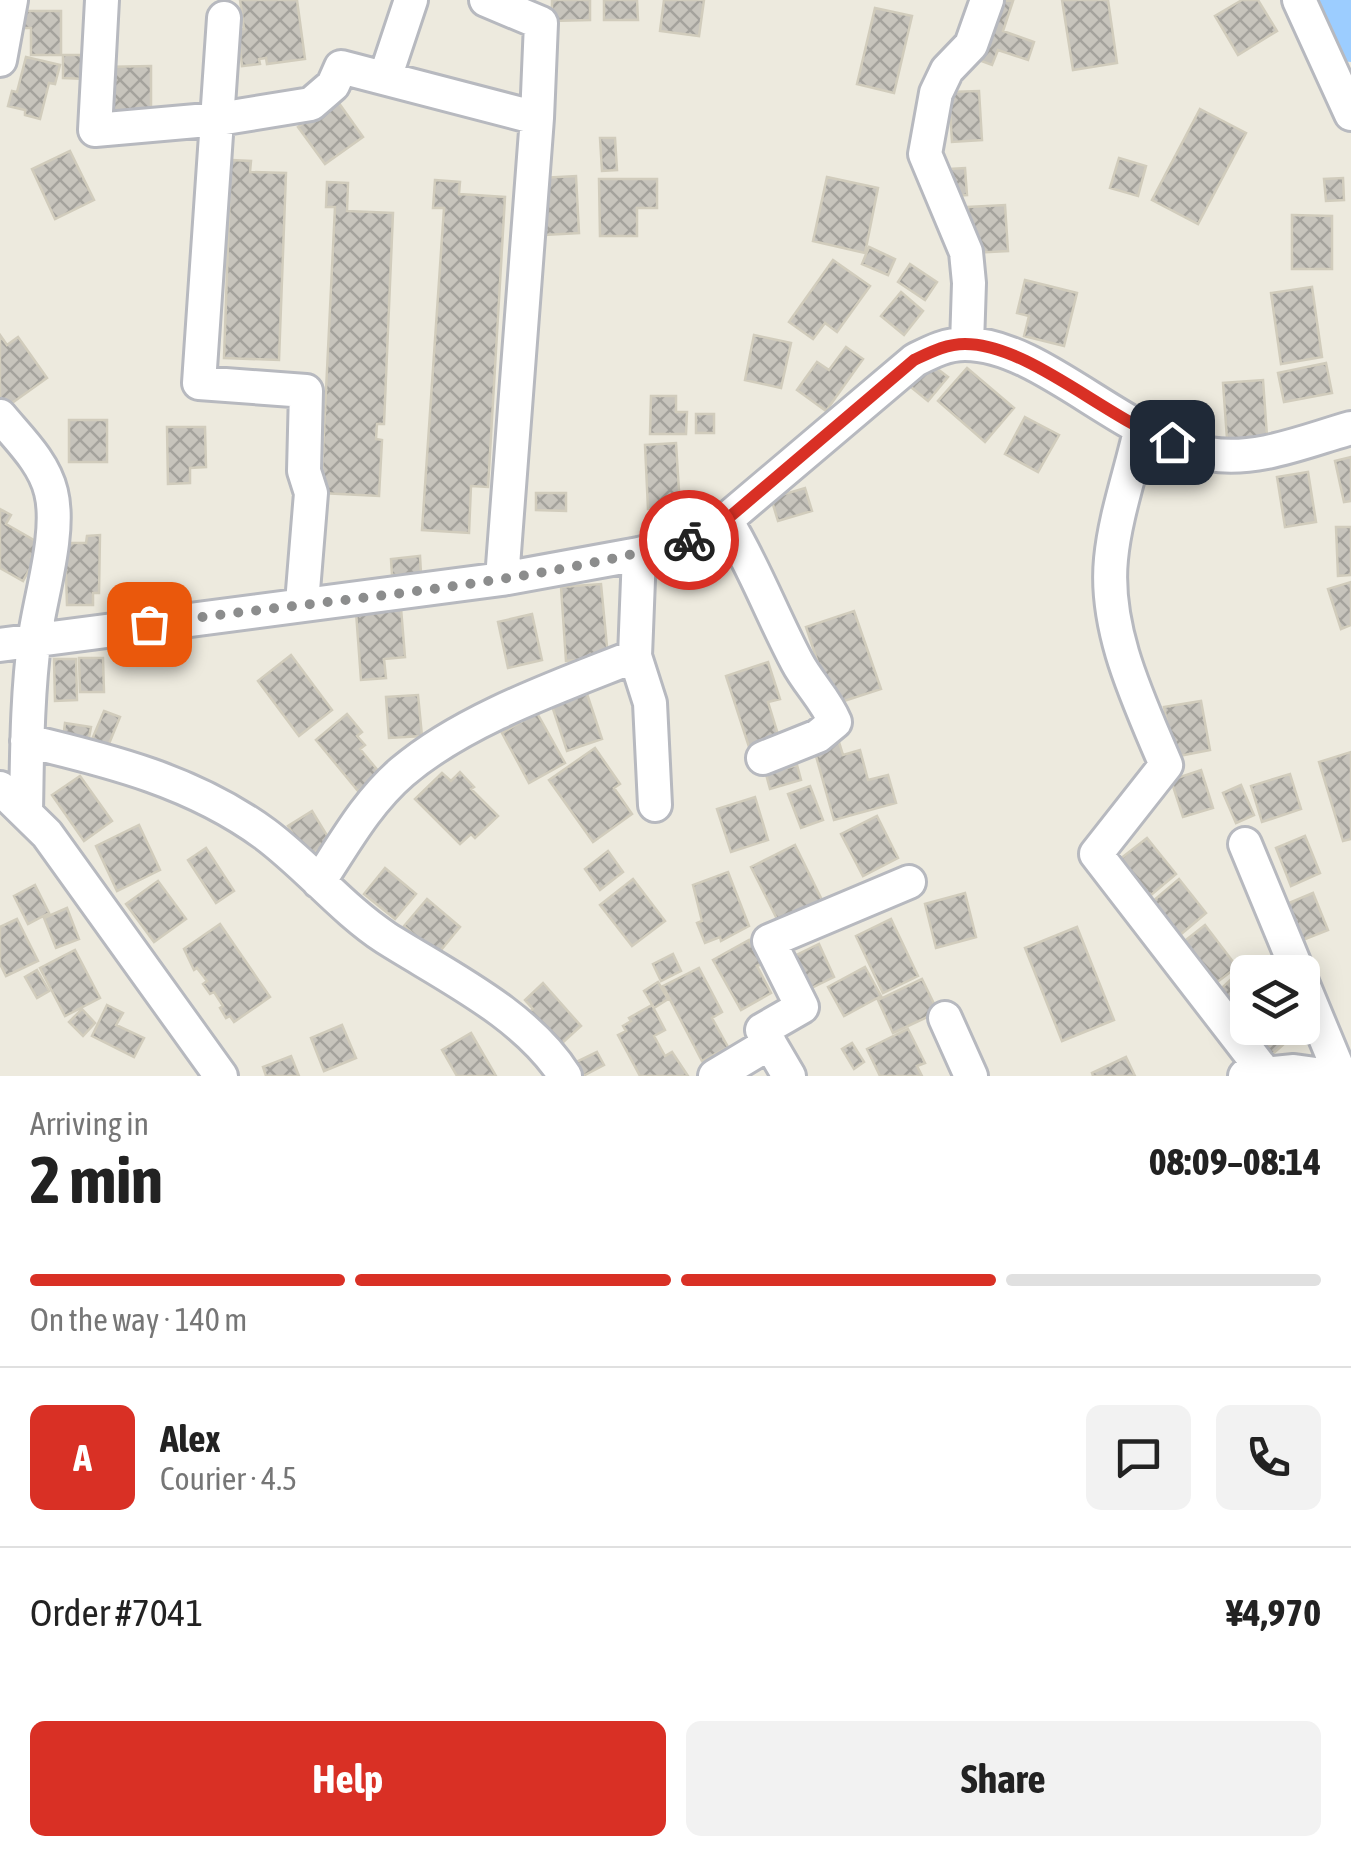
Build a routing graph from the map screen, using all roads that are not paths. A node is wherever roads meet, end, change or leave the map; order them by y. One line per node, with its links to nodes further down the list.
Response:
1 (11, 0): 8 (street)
2 (102, 0): 12 (street)
3 (411, 0): 9 (street)
4 (486, 0): 11 (street)
5 (987, 0): 13 (street)
6 (1299, 0): 10 (street)
7 (224, 18): 12 (street)
8 (0, 60)
9 (385, 78): 11 (street); 12 (street)
10 (1351, 114)
11 (537, 118): 19 (street)
12 (219, 119): 20 (street)
13 (967, 344): 16 (street); 17 (street)
14 (0, 416): 21 (street)
15 (1351, 428): 16 (street)
16 (1140, 431): 36 (street)
17 (726, 520): 18 (street); 25 (street)
18 (640, 554): 19 (street); 23 (street)
19 (502, 579): 20 (street)
20 (302, 603): 21 (street)
21 (34, 640): 22 (street); 24 (street)
22 (0, 645)
23 (635, 656): 27 (street); 30 (street)
24 (27, 741): 28 (street); 30 (street)
25 (763, 758)
26 (0, 788): 28 (street)
27 (655, 805)
28 (36, 824): 37 (street)
29 (1245, 844): 32 (street)
30 (319, 882): 38 (street)
31 (909, 882): 35 (street)
32 (1291, 955)
33 (945, 1018): 41 (street)
34 (1320, 1025): 43 (street)
35 (770, 1043): 39 (street); 40 (street)
36 (1274, 1074): 42 (street)
37 (221, 1076)
38 (565, 1076)
39 (715, 1076)
40 (789, 1076)
41 (972, 1076)
42 (1330, 1076)
43 (1341, 1076)

